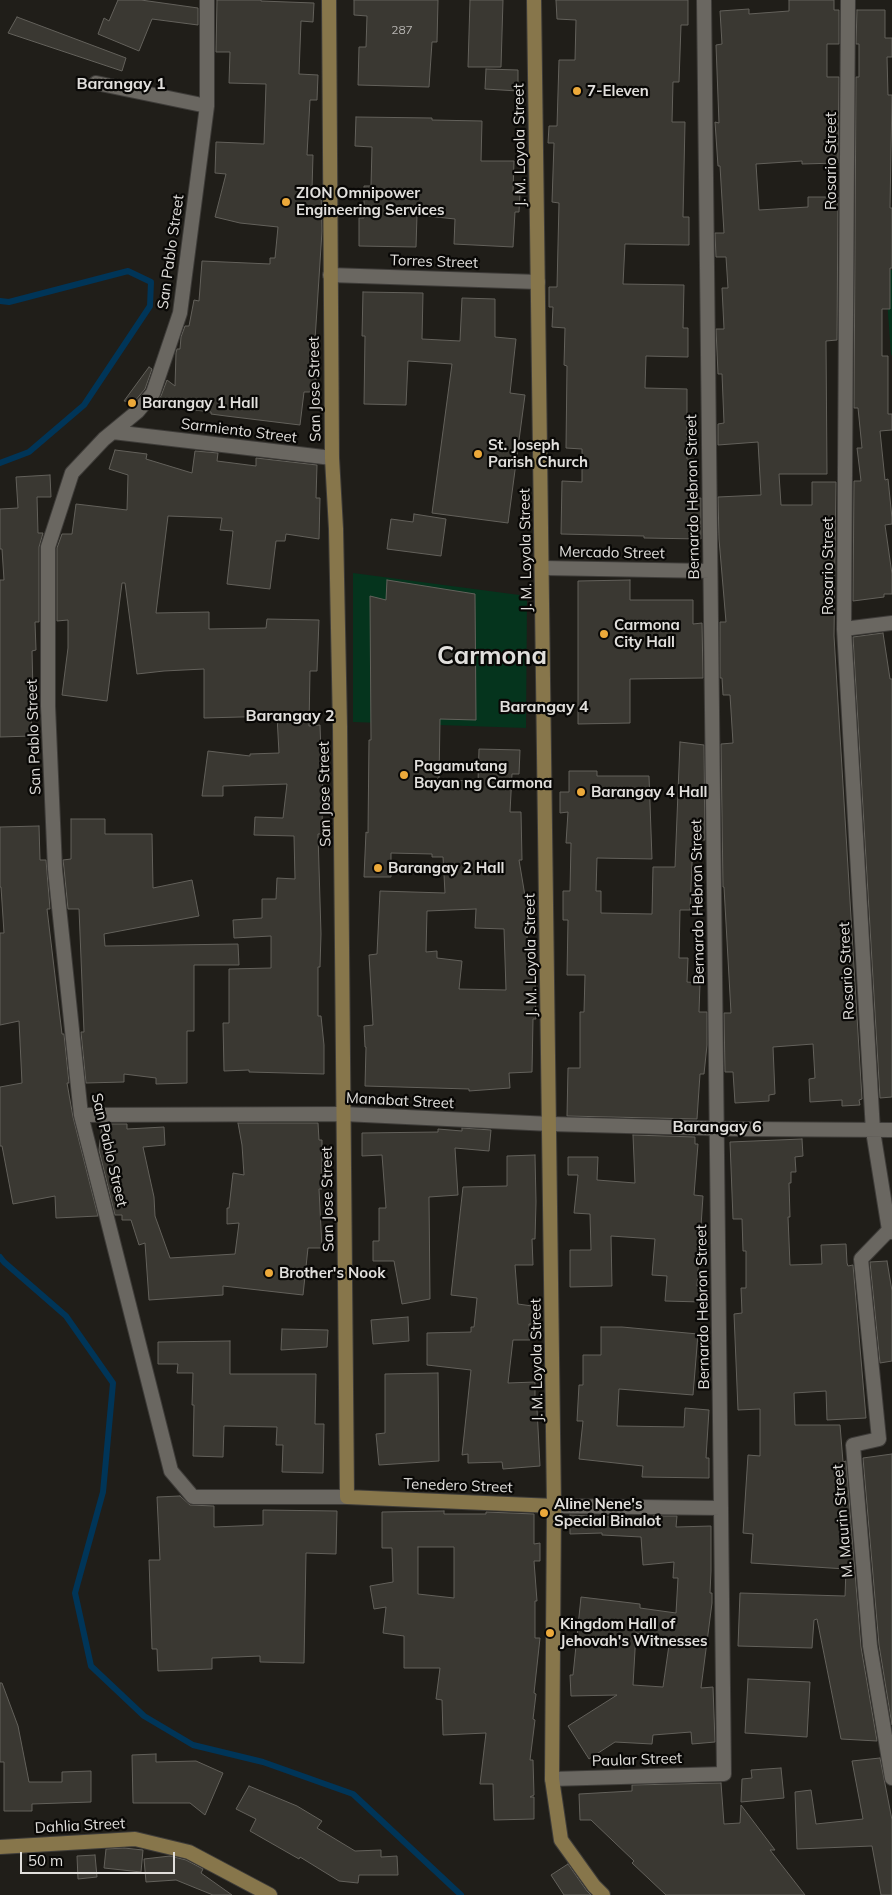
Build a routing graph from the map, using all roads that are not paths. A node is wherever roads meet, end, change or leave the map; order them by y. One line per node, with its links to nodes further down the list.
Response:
1 (207, 0): 7 (street, San Pablo Street)
2 (329, 0): 8 (main road, San Jose Street)
3 (534, 0): 9 (main road, J. M. Loyola Street)
4 (704, 0): 13 (street, Bernardo Hebron Street)
5 (848, 0): 15 (street, Rosario Street)
6 (96, 83): 7 (street)
7 (207, 106): 10 (street, San Pablo Street)
8 (330, 276): 9 (street, Torres Street); 11 (main road, San Jose Street)
9 (538, 282): 12 (main road, J. M. Loyola Street)
10 (113, 432): 11 (street, Sarmiento Street); 17 (street, San Pablo Street)
11 (332, 458): 16 (main road, San Jose Street)
12 (543, 568): 13 (street, Mercado Street); 18 (main road, J. M. Loyola Street)
13 (710, 571): 19 (street, Bernardo Hebron Street)
14 (892, 623): 15 (street)
15 (844, 629): 21 (street, Rosario Street)
16 (344, 1114): 17 (street, Manabat Street); 18 (street, Manabat Street); 24 (main road, San Jose Street)
17 (81, 1115): 23 (street, San Pablo Street)
18 (550, 1124): 19 (street, Manabat Street); 25 (main road, J. M. Loyola Street)
19 (717, 1128): 21 (street, Manabat Street); 26 (street, Bernardo Hebron Street)
20 (892, 1130): 21 (street, Manabat Street)
21 (873, 1131): 22 (street, Rosario Street)
22 (891, 1231): 28 (street, M. Maurin Street)
23 (193, 1497): 24 (street, Tenedero Street)
24 (348, 1498): 25 (main road, Tenedero Street)
25 (554, 1506): 26 (street, Tenedero Street); 29 (main road, J. M. Loyola Street)
26 (721, 1508): 27 (street, Bernardo Hebron Street)
27 (724, 1774): 29 (street, Paular Street)
28 (892, 1778)
29 (552, 1779): 32 (main road, J. M. Loyola Street)
30 (0, 1846): 31 (main road, Dahlia Street)
31 (270, 1895)
32 (603, 1895)

